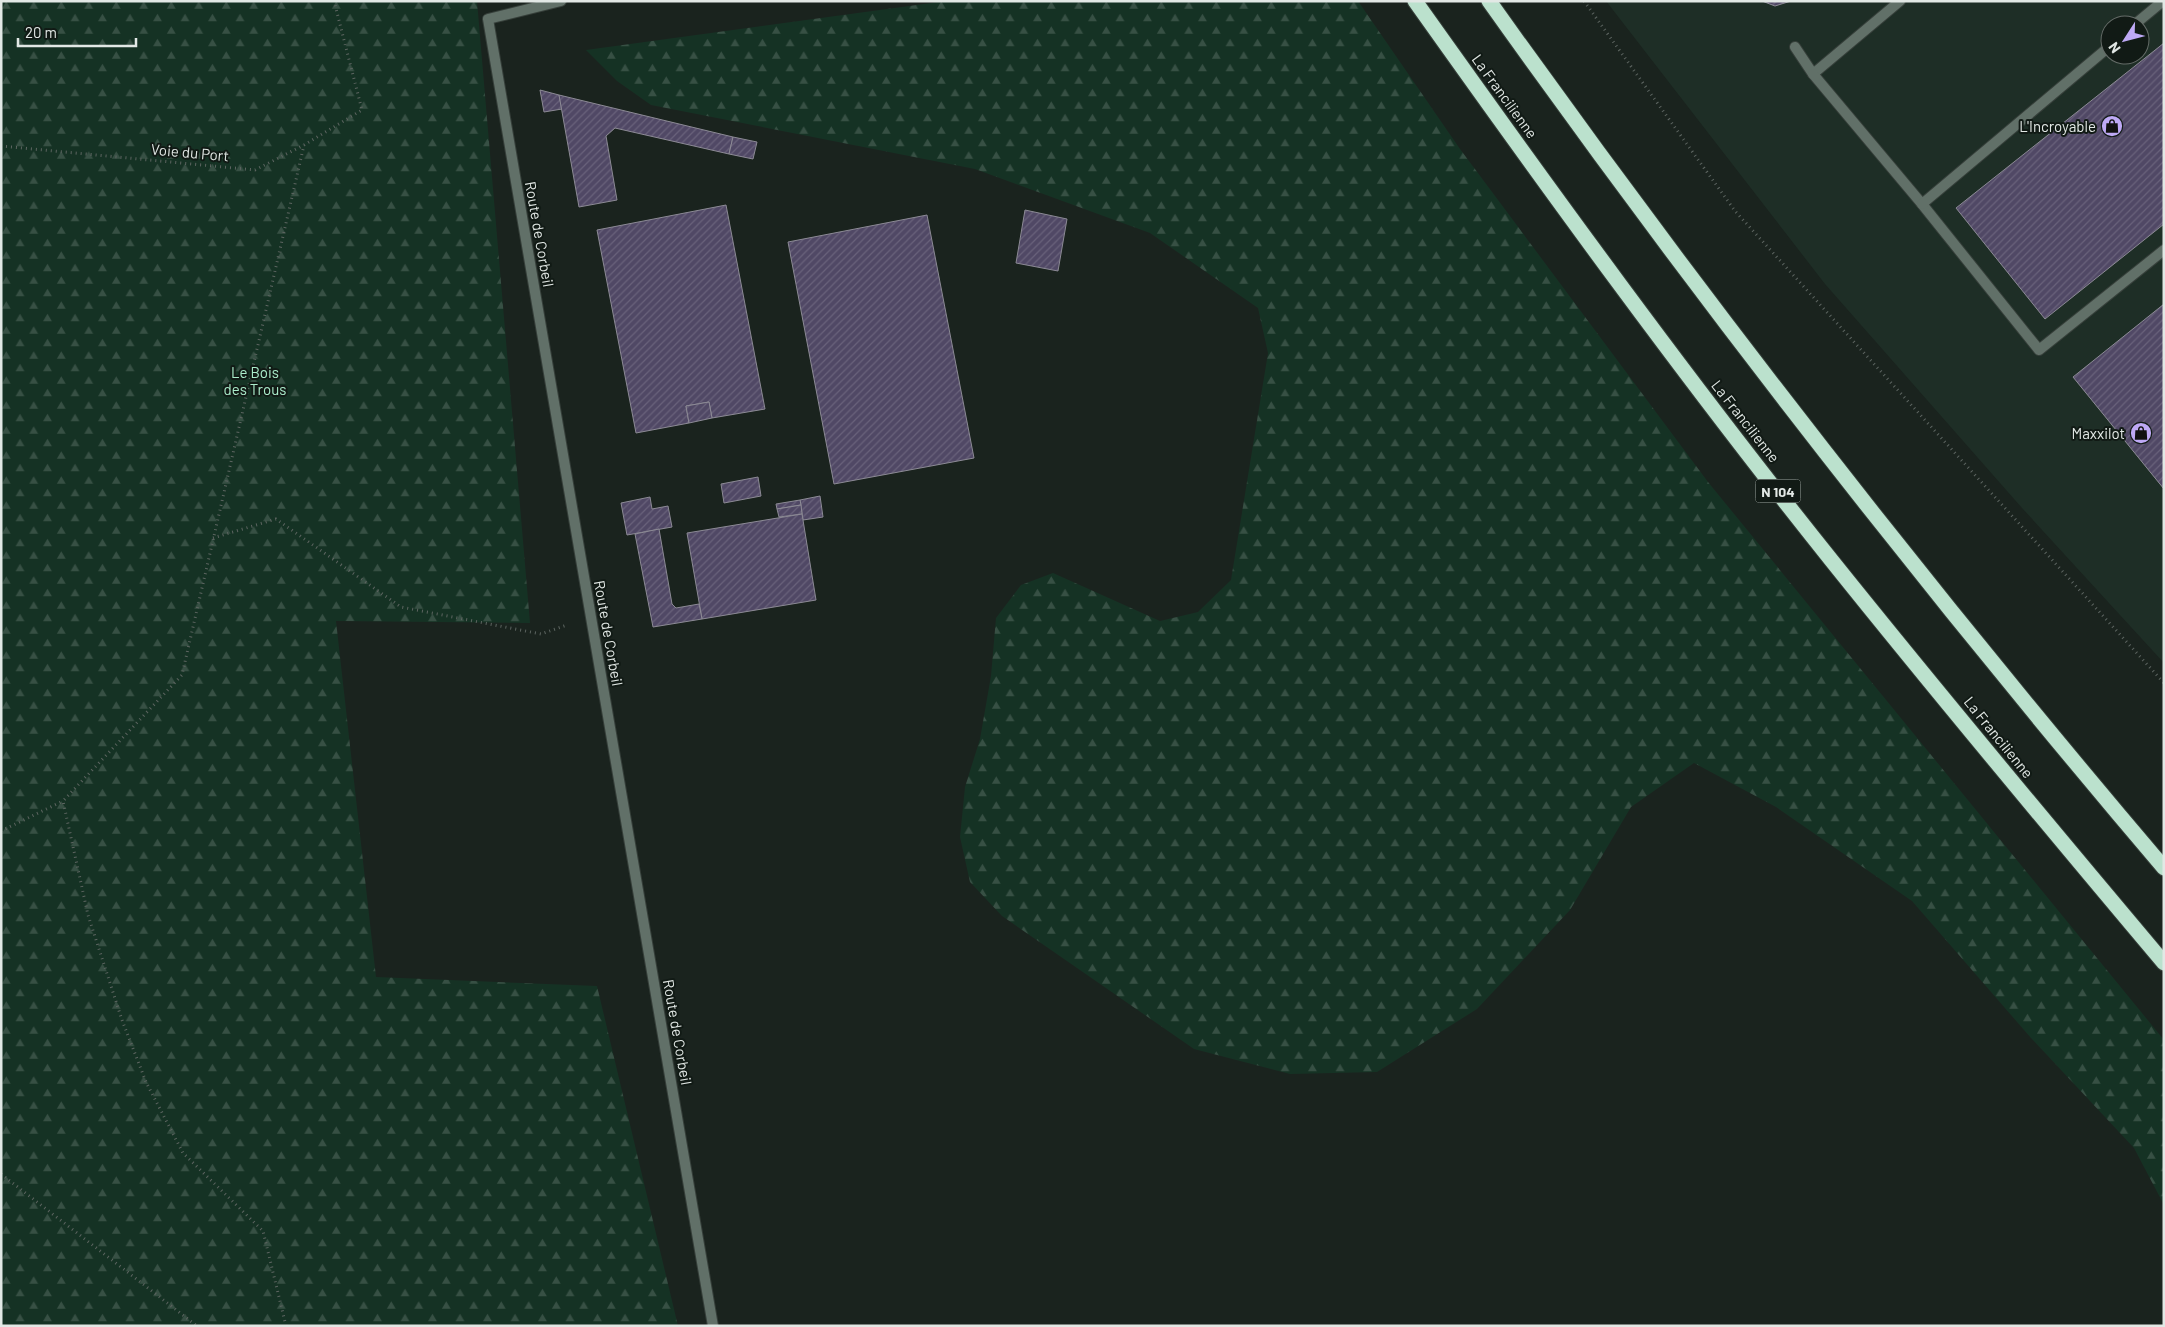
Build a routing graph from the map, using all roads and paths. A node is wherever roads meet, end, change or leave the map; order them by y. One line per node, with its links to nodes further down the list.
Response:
1 (334, 1): 12 (path, Voie du Port)
2 (561, 1): 17 (street, Route de Corbeil)
3 (1415, 1): 22 (highway, La Francilienne / N 104)
4 (1489, 1): 21 (highway)
5 (1584, 1): 18 (path)
6 (1900, 1): 11 (street)
7 (2162, 1): 8 (street)
8 (2146, 15)
9 (1795, 47): 11 (street)
10 (2100, 54): 14 (street)
11 (1812, 74): 14 (street)
12 (304, 145): 13 (path, Voie du Port); 16 (path)
13 (1, 146)
14 (1922, 204): 15 (street)
15 (2164, 250)
16 (213, 538): 17 (path); 19 (path)
17 (591, 617): 26 (street, Route de Corbeil)
18 (2164, 683)
19 (63, 802): 20 (path); 25 (path)
20 (1, 831)
21 (2164, 868)
22 (2164, 963)
23 (1, 1174): 24 (path)
24 (197, 1326)
25 (286, 1326)
26 (713, 1326)

